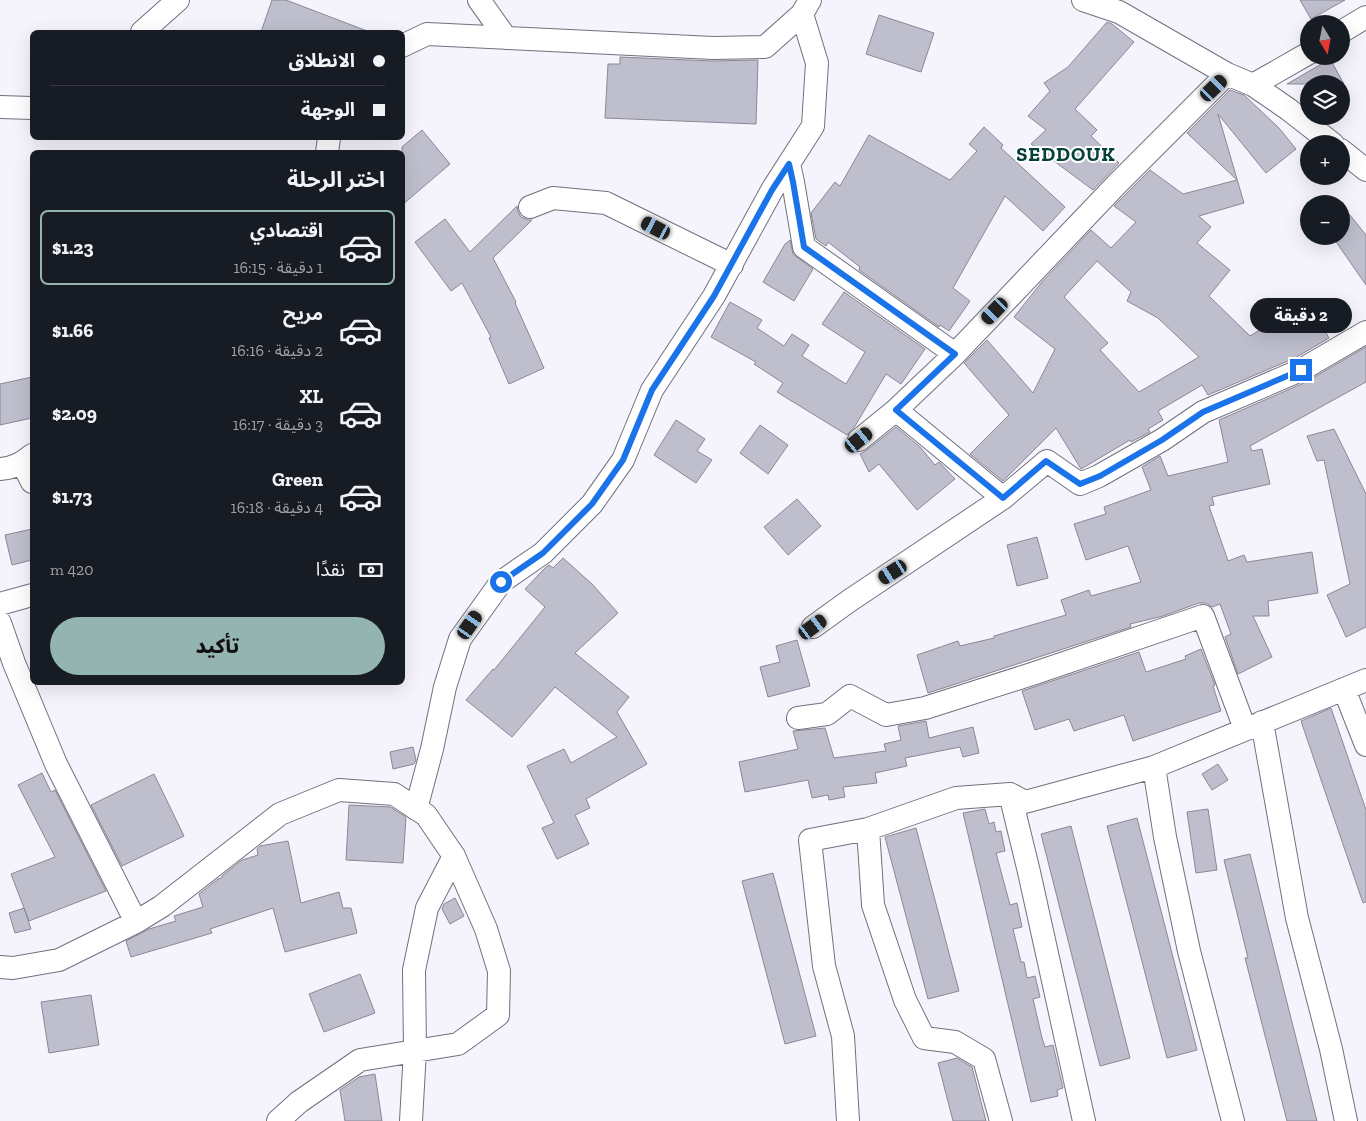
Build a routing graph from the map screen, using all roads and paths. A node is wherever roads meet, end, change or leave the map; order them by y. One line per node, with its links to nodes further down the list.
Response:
1 (178, 0): 7 (street)
2 (479, 0): 8 (street)
3 (1083, 0): 11 (street)
4 (806, 7): 8 (street); 17 (street)
5 (1366, 17): 6 (street)
6 (1350, 27)
7 (144, 30)
8 (506, 38): 9 (street)
9 (405, 45)
10 (1300, 58): 12 (street)
11 (1227, 74): 12 (street); 22 (street)
12 (1254, 85): 15 (street)
13 (0, 107): 14 (street)
14 (30, 108)
15 (1322, 135)
16 (1350, 157): 18 (street)
17 (789, 164): 20 (street); 22 (street)
18 (1366, 170)
19 (530, 207): 20 (street)
20 (732, 265): 39 (street)
21 (1366, 332): 27 (street)
22 (955, 354): 23 (street)
23 (896, 410): 24 (street); 27 (street)
24 (859, 440)
25 (29, 467): 26 (street)
26 (0, 469)
27 (1003, 498): 31 (street)
28 (30, 596): 29 (street)
29 (0, 604)
30 (0, 622): 42 (street)
31 (813, 627)
32 (1366, 680): 33 (street)
33 (1344, 689): 35 (street); 36 (street)
34 (798, 718): 35 (street)
35 (1254, 726): 37 (street); 51 (street)
36 (1366, 745)
37 (1154, 767): 38 (street); 50 (street)
38 (1010, 794): 40 (street); 49 (street)
39 (416, 809): 41 (street); 42 (street)
40 (868, 830): 47 (street); 48 (street)
41 (454, 856): 44 (street); 44 (street)
42 (136, 922): 43 (street)
43 (0, 967)
44 (415, 1050): 45 (street); 46 (street)
45 (278, 1121)
46 (412, 1121)
47 (848, 1121)
48 (1001, 1121)
49 (1084, 1121)
50 (1233, 1121)
51 (1346, 1121)

